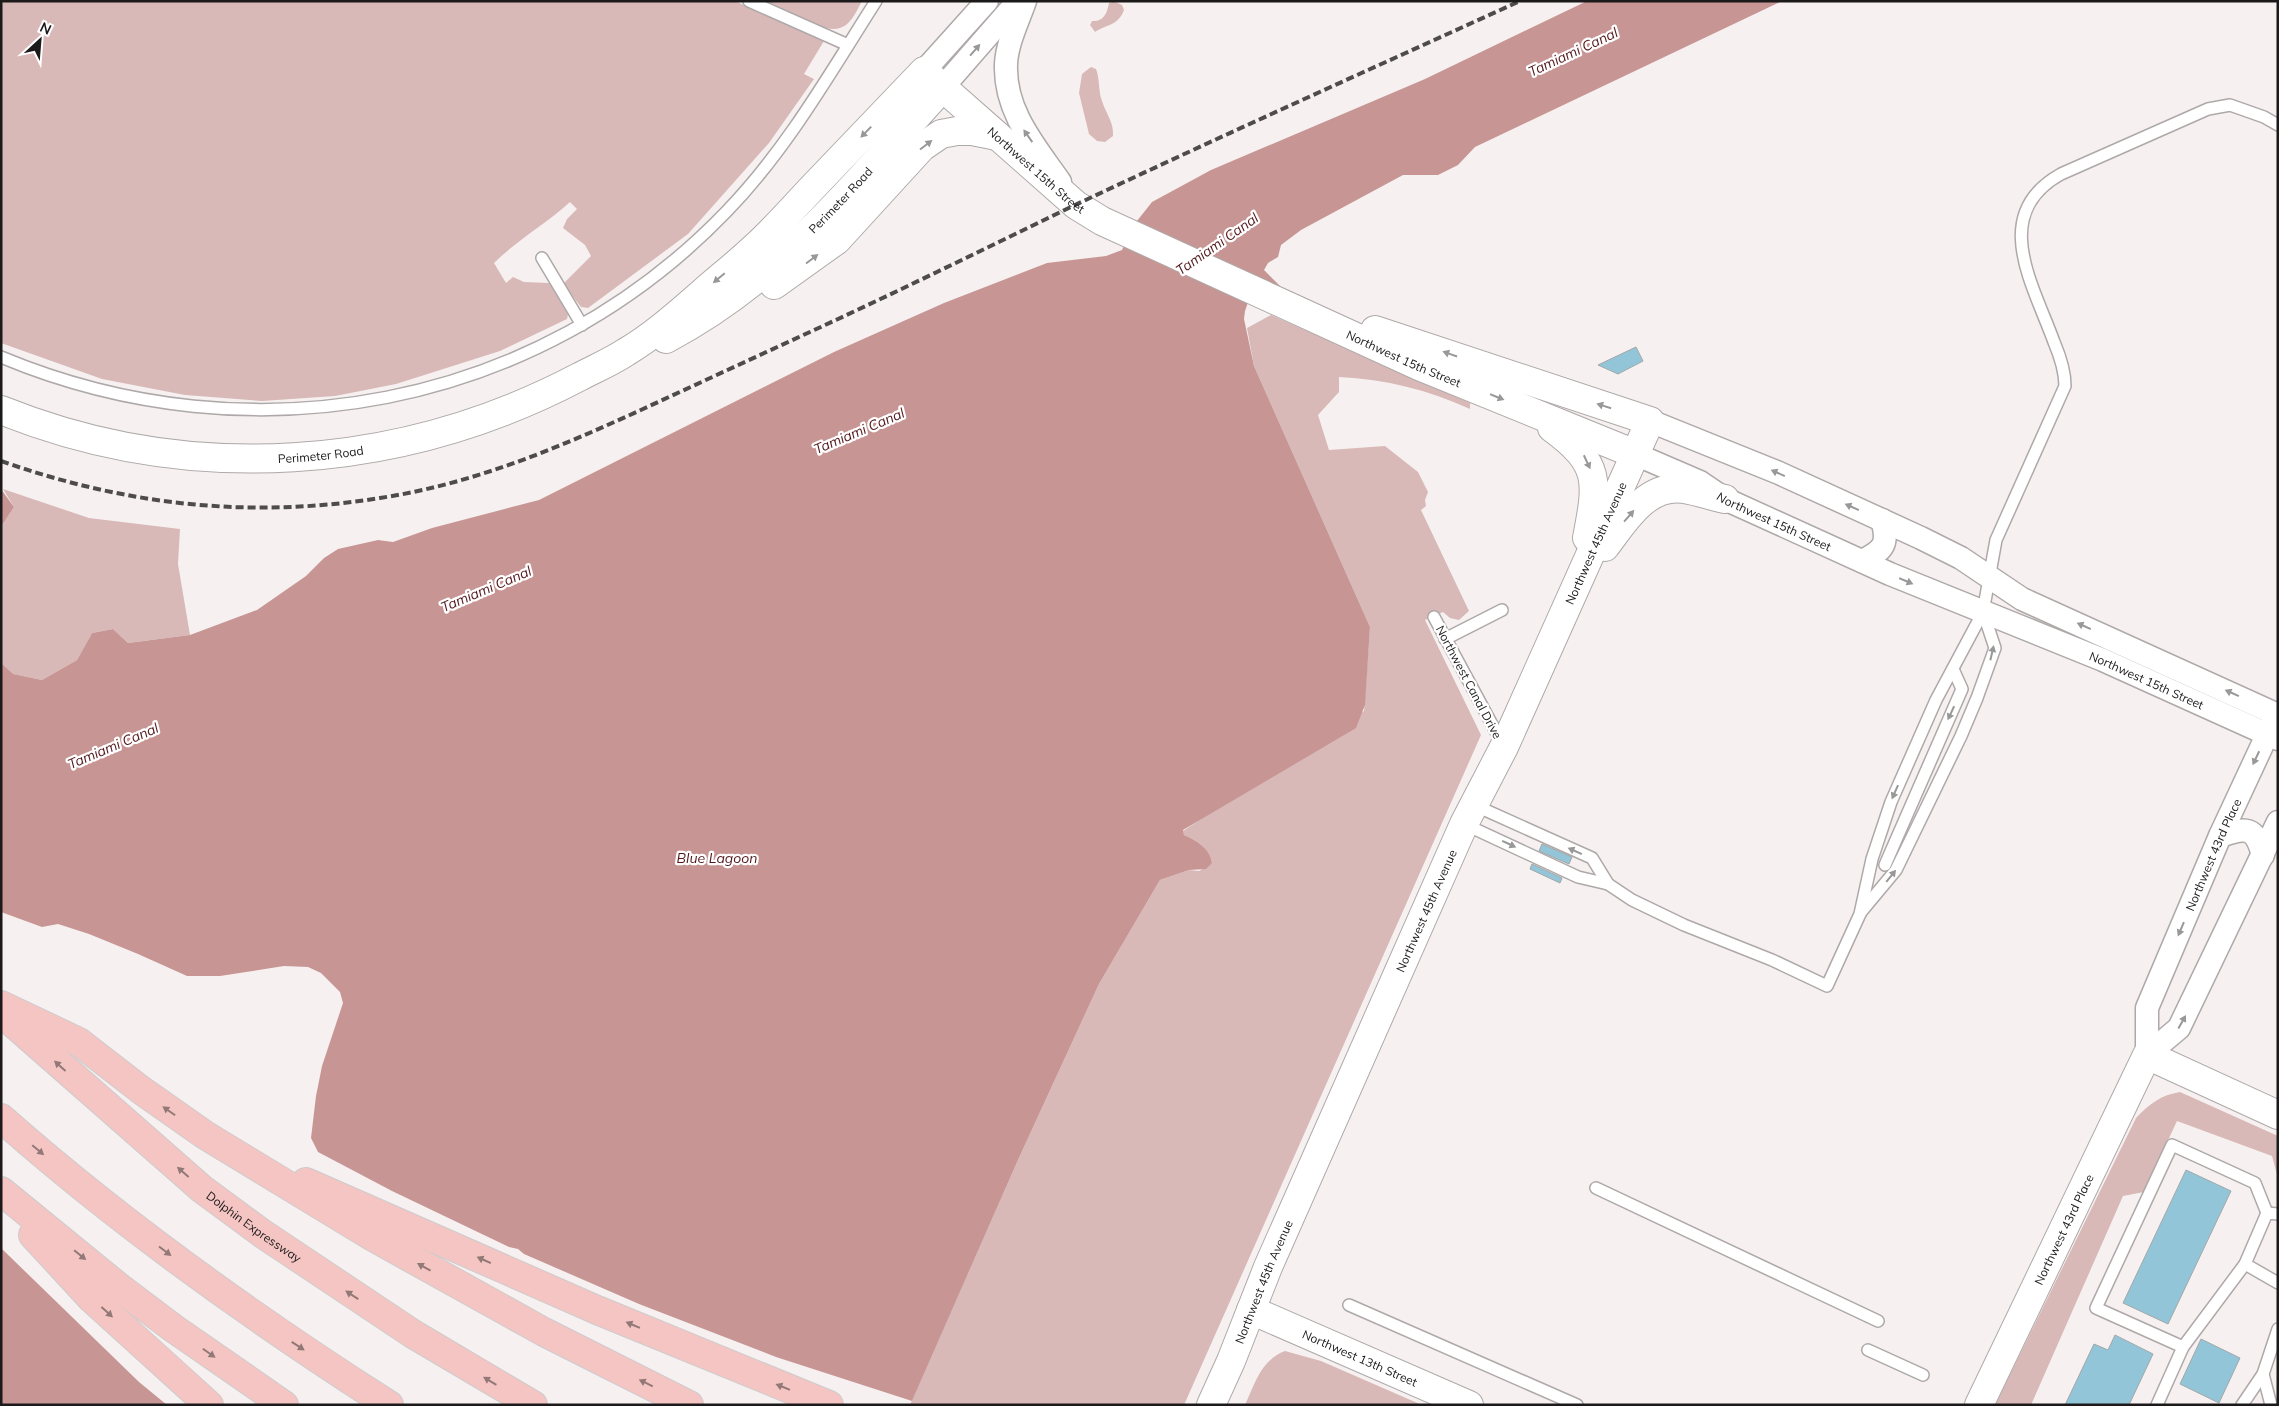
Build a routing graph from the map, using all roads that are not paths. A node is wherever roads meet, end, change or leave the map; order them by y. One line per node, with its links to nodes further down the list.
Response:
1 (748, 1): 6 (lane)
2 (876, 1): 6 (lane)
3 (987, 1): 7 (street, Perimeter Road)
4 (1018, 1): 7 (street, Perimeter Road, one-way to 4)
5 (1025, 1): 10 (street, one-way to 5)
6 (848, 45): 13 (lane)
7 (933, 79): 9 (street, Northwest 15th Street); 14 (street, Perimeter Road); 15 (street, Perimeter Road, one-way to 15)
8 (2278, 125): 24 (lane)
9 (997, 136): 10 (street, Northwest 15th Street); 14 (street, one-way to 9)
10 (1076, 205): 12 (street, Northwest 15th Street)
11 (542, 258): 13 (lane)
12 (1273, 299): 17 (street, Northwest 15th Street, one-way to 17); 19 (street, Northwest 15th Street, one-way to 12)
13 (582, 325): 16 (lane)
14 (693, 325): 15 (street, Perimeter Road)
15 (627, 352): 18 (street, Perimeter Road)
16 (1, 357)
17 (1524, 408): 20 (street, Northwest 15th Street); 25 (street, one-way to 25)
18 (1, 410)
19 (1650, 421): 20 (street, Northwest 45th Avenue); 22 (street, Northwest 15th Street, one-way to 19)
20 (1635, 454): 21 (street, Northwest 15th Street); 25 (street, Northwest 45th Avenue)
21 (1725, 500): 23 (street, Northwest 15th Street); 25 (street, one-way to 21)
22 (1882, 520): 23 (street); 24 (street, Northwest 15th Street)
23 (1862, 561): 27 (street, Northwest 15th Street, one-way to 27)
24 (1990, 576): 27 (lane); 31 (street, Northwest 15th Street, one-way to 24)
25 (1578, 582): 32 (street, Northwest 45th Avenue)
26 (1502, 610): 29 (lane)
27 (1983, 612): 30 (lane); 31 (street, Northwest 15th Street); 39 (lane, one-way to 27)
28 (1434, 617): 29 (lane, Northwest Canal Drive)
29 (1446, 639): 32 (lane, Northwest Canal Drive)
30 (1953, 669): 37 (lane, one-way to 37); 39 (lane, one-way to 39)
31 (2275, 725): 35 (street, Northwest 43rd Place, one-way to 35)
32 (1504, 747): 33 (street, Northwest 45th Avenue)
33 (1469, 814): 38 (lane, one-way to 38); 38 (lane, one-way to 33); 53 (street, Northwest 45th Avenue)
34 (2278, 822): 36 (street, Northwest 43rd Place)
35 (2220, 836): 36 (street); 42 (street, Northwest 43rd Place, one-way to 42)
36 (2263, 855): 42 (street, Northwest 43rd Place, one-way to 36)
37 (1885, 864)
38 (1608, 884): 39 (lane)
39 (1860, 914)
40 (1, 1005): 45 (highway, one-way to 40)
41 (1, 1012): 63 (highway, Dolphin Expressway, one-way to 41)
42 (2147, 1054): 43 (street); 69 (street, Northwest 43rd Place)
43 (2278, 1115)
44 (1, 1118): 62 (highway, one-way to 62)
45 (239, 1157): 64 (highway, one-way to 45); 65 (highway, one-way to 45)
46 (1596, 1188): 54 (lane)
47 (1, 1191): 61 (highway, one-way to 61)
48 (1, 1200): 60 (highway, one-way to 60)
49 (2272, 1214): 50 (lane); 56 (lane)
50 (2245, 1264): 51 (lane); 56 (lane)
51 (2278, 1283)
52 (1349, 1305): 68 (lane)
53 (1251, 1310): 66 (street, Northwest 45th Avenue); 67 (street, Northwest 13th Street)
54 (1878, 1321)
55 (2278, 1329): 58 (lane)
56 (2183, 1347): 70 (lane)
57 (1868, 1350): 59 (lane)
58 (2263, 1374): 71 (lane); 72 (lane)
59 (1923, 1375)
60 (209, 1405)
61 (284, 1405)
62 (389, 1405)
63 (533, 1405)
64 (689, 1405)
65 (829, 1405)
66 (1211, 1405)
67 (1468, 1405)
68 (1578, 1405)
69 (1979, 1405)
70 (2157, 1405)
71 (2242, 1405)
72 (2271, 1405)

